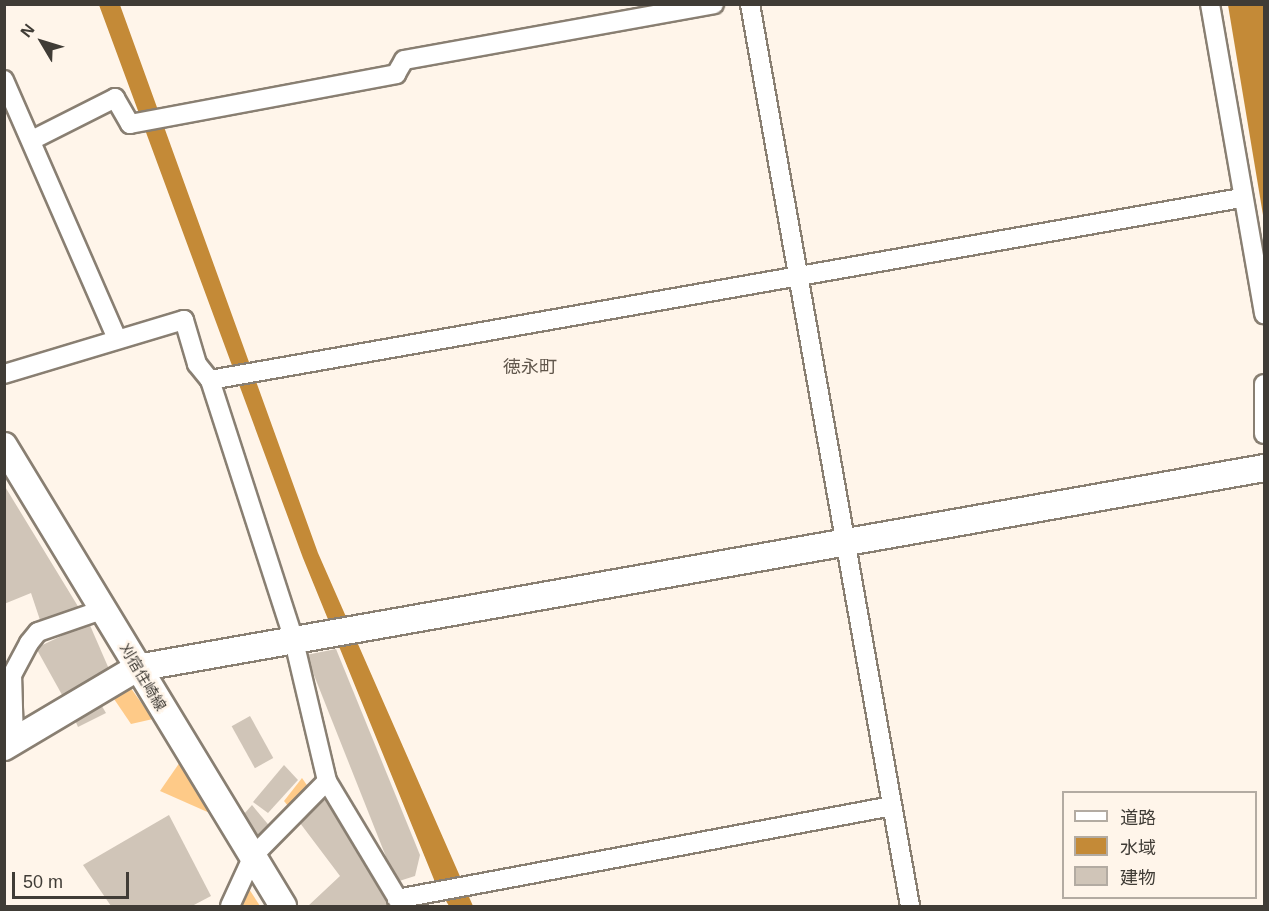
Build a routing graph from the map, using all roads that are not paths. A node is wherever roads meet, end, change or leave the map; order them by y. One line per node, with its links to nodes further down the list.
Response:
1 (714, 4): 5 (street)
2 (750, 4): 7 (street)
3 (1210, 4): 6 (street)
4 (4, 81): 5 (street)
5 (33, 139): 9 (street)
6 (1241, 198): 7 (street); 8 (street)
7 (802, 277): 11 (street); 16 (street)
8 (1264, 314)
9 (117, 339): 10 (street); 11 (street)
10 (4, 374)
11 (210, 380): 18 (street)
12 (1264, 384): 13 (street)
13 (1264, 434)
14 (4, 446): 17 (street, 刈宿住崎線)
15 (1264, 468): 16 (street)
16 (844, 545): 18 (street); 22 (street)
17 (102, 610): 19 (street, 刈宿住崎線); 20 (street)
18 (293, 637): 19 (street); 21 (street)
19 (138, 668): 20 (street); 23 (street, 刈宿住崎線)
20 (9, 744)
21 (327, 780): 23 (street); 24 (street)
22 (892, 806): 24 (street); 27 (street)
23 (252, 856): 25 (street); 26 (street, 刈宿住崎線)
24 (400, 903)
25 (230, 906)
26 (283, 906)
27 (910, 906)

